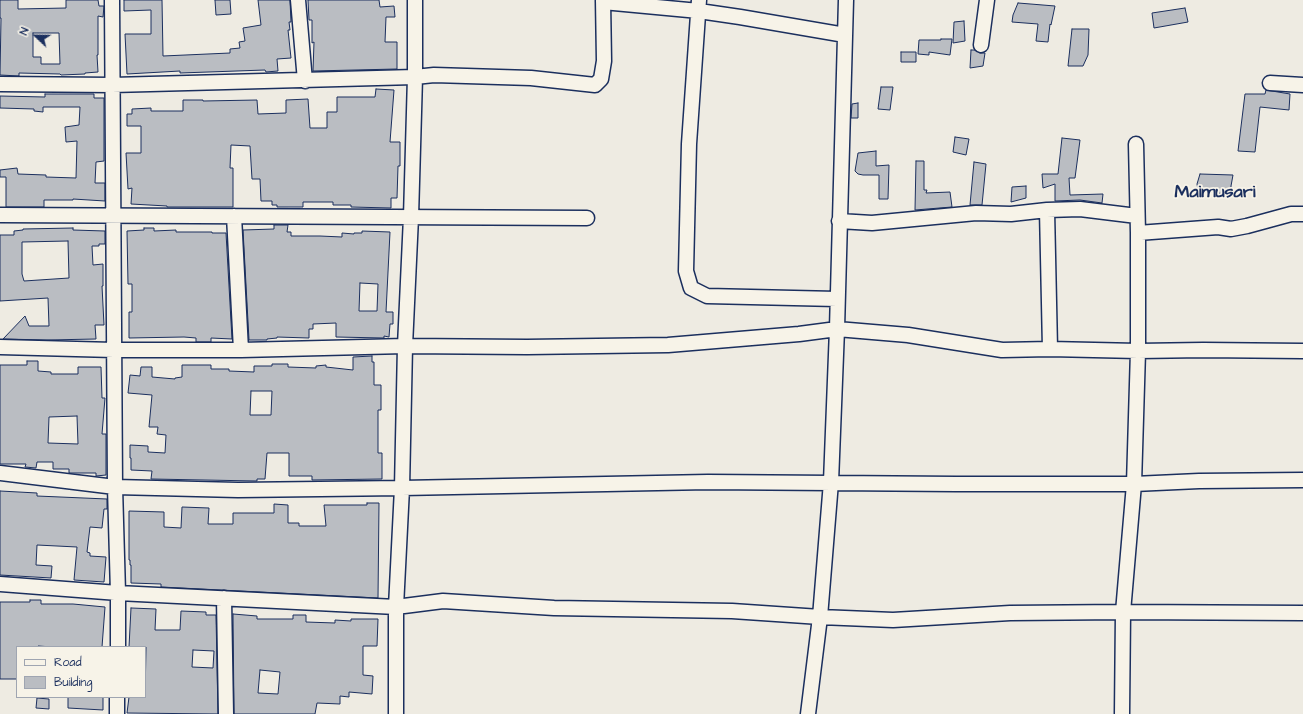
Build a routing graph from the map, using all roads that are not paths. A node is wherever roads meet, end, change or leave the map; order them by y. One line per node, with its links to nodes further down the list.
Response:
1 (112, 0): 14 (street)
2 (298, 0): 11 (street)
3 (415, 0): 10 (street)
4 (846, 0): 8 (street)
5 (987, 0): 9 (street)
6 (603, 1): 7 (street); 10 (street)
7 (699, 6): 8 (street); 27 (street)
8 (845, 35): 25 (street)
9 (981, 45)
10 (415, 78): 11 (street); 23 (street)
11 (305, 81): 14 (street)
12 (1270, 83): 15 (street)
13 (0, 84): 14 (street)
14 (112, 85): 20 (street)
15 (1303, 85)
16 (1136, 144): 22 (street)
17 (1047, 210): 22 (street); 25 (street); 31 (street)
18 (1303, 214): 26 (street)
19 (0, 215): 20 (street)
20 (114, 216): 21 (street); 32 (street)
21 (234, 216): 23 (street); 33 (street)
22 (1137, 216): 26 (street)
23 (411, 218): 24 (street); 29 (street)
24 (587, 218)
25 (839, 221): 27 (street)
26 (1138, 232): 35 (street)
27 (837, 299): 28 (street)
28 (837, 329): 29 (street); 31 (street); 38 (street)
29 (405, 346): 33 (street); 41 (street)
30 (0, 347): 32 (street)
31 (1050, 349): 35 (street)
32 (114, 350): 33 (street); 40 (street)
33 (241, 350)
34 (1303, 350): 35 (street)
35 (1138, 351): 39 (street)
36 (0, 473): 40 (street)
37 (1303, 480): 39 (street)
38 (831, 482): 39 (street); 41 (street); 48 (street)
39 (1134, 484): 46 (street)
40 (115, 487): 41 (street); 43 (street)
41 (402, 488): 45 (street)
42 (0, 584): 43 (street)
43 (118, 593): 44 (street); 49 (street)
44 (224, 598): 45 (street); 52 (street)
45 (396, 608): 48 (street); 53 (street)
46 (1122, 612): 47 (street); 48 (street); 55 (street)
47 (1303, 613)
48 (820, 617): 54 (street)
49 (118, 646)
50 (117, 698): 51 (street)
51 (117, 714)
52 (226, 714)
53 (396, 714)
54 (808, 714)
55 (1122, 714)

